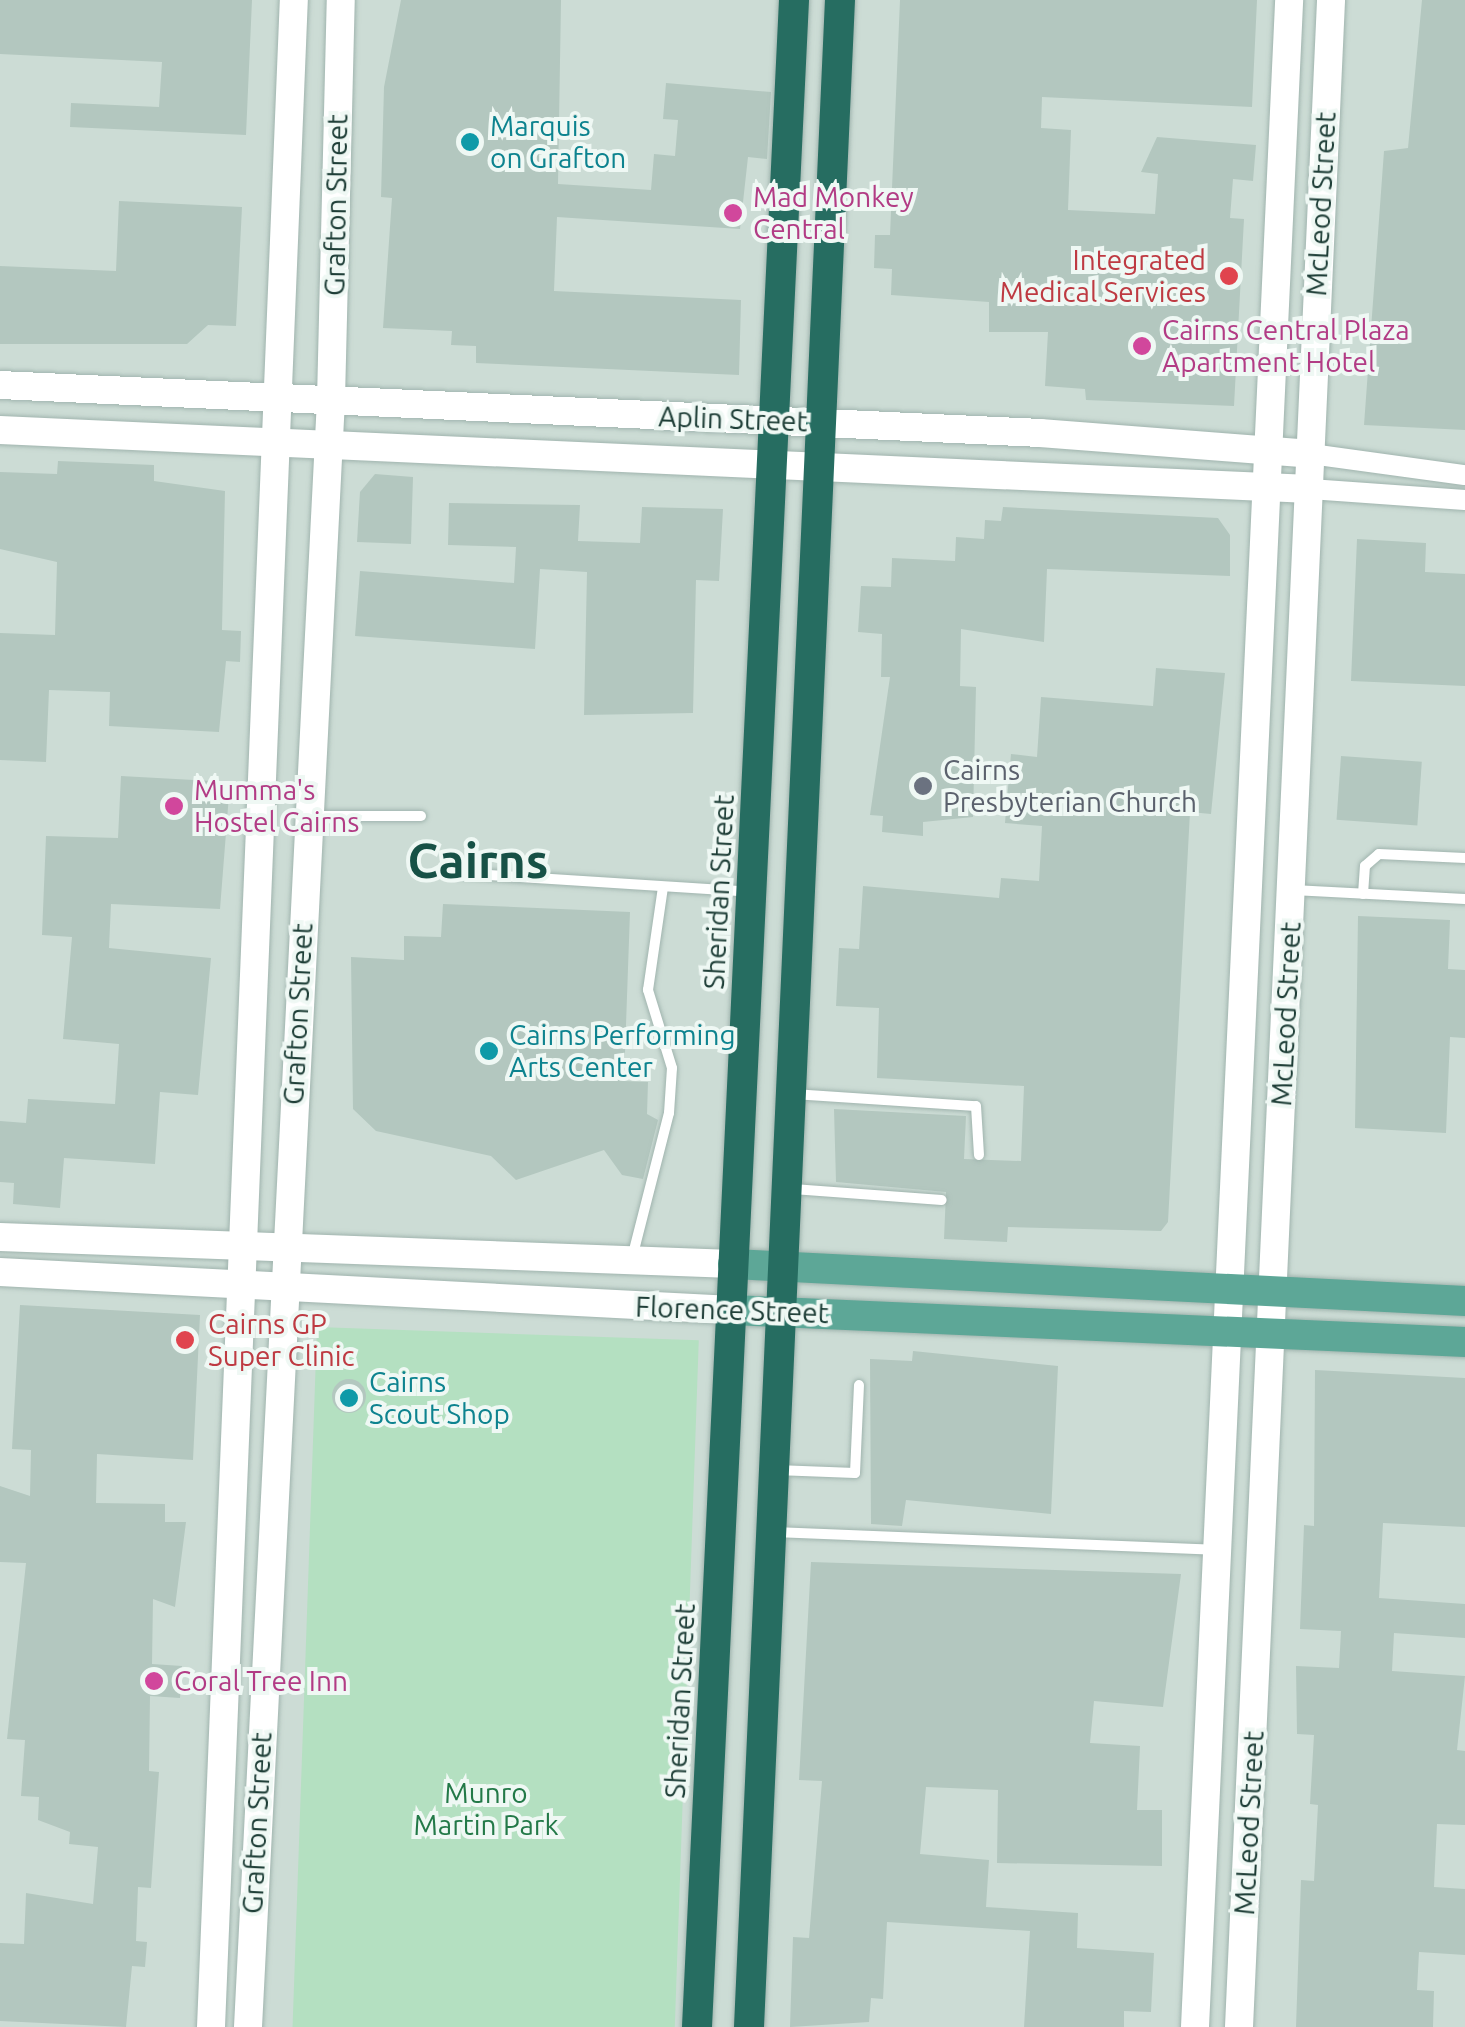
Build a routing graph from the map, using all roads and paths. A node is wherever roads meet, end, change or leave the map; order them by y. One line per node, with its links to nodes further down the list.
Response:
1 (294, 0): 10 (street, Grafton Street)
2 (341, 0): 11 (street, Grafton Street)
3 (794, 0): 7 (highway, Sheridan Street)
4 (840, 0): 8 (highway)
5 (1289, 0): 17 (street, McLeod Street)
6 (1331, 0): 18 (street, McLeod Street)
7 (781, 303): 8 (highway); 12 (highway, Sheridan Street)
8 (826, 304): 13 (highway)
9 (0, 385): 10 (street, Aplin Street)
10 (283, 396): 11 (street, Aplin Street); 15 (street, Grafton Street)
11 (331, 398): 12 (street, Aplin Street); 16 (street, Grafton Street)
12 (774, 421): 13 (street, Aplin Street); 19 (highway, Sheridan Street)
13 (820, 422): 17 (street, Aplin Street); 20 (highway)
14 (0, 430): 15 (street, Aplin Street)
15 (282, 443): 16 (street, Aplin Street); 25 (street, Grafton Street)
16 (328, 443): 19 (street, Aplin Street); 26 (street, Grafton Street)
17 (1268, 448): 18 (street, Aplin Street); 22 (street, McLeod Street)
18 (1311, 454): 21 (street, Aplin Street); 23 (street, McLeod Street)
19 (773, 464): 20 (street, Aplin Street); 27 (highway, Sheridan Street)
20 (818, 468): 22 (street, Aplin Street); 28 (highway)
21 (1465, 475)
22 (1266, 487): 23 (street, Aplin Street); 55 (street, McLeod Street)
23 (1310, 489): 24 (street, Aplin Street); 34 (street, McLeod Street)
24 (1465, 500)
25 (274, 560): 26 (street); 40 (street, Grafton Street)
26 (319, 560): 29 (street, Grafton Street)
27 (766, 616): 28 (highway); 35 (highway, Sheridan Street)
28 (810, 620): 39 (highway)
29 (308, 816): 30 (lane); 41 (street, Grafton Street)
30 (421, 816)
31 (1465, 858): 36 (lane)
32 (460, 873): 33 (lane)
33 (663, 887): 35 (lane); 49 (lane)
34 (1292, 890): 36 (lane); 56 (street, McLeod Street)
35 (750, 892): 38 (highway, Sheridan Street)
36 (1363, 894): 37 (lane)
37 (1465, 899)
38 (746, 1000): 39 (highway); 50 (highway, Sheridan Street)
39 (792, 1005): 42 (highway)
40 (251, 1068): 41 (street); 47 (street, Grafton Street)
41 (294, 1076): 48 (street, Grafton Street)
42 (787, 1093): 43 (lane); 44 (highway)
43 (978, 1155)
44 (782, 1188): 45 (lane); 51 (highway)
45 (942, 1200)
46 (0, 1237): 47 (street, Florence Street)
47 (245, 1243): 48 (street, Florence Street); 53 (street, Grafton Street)
48 (288, 1244): 49 (street, Florence Street); 54 (street, Grafton Street)
49 (632, 1258): 50 (street, Florence Street)
50 (733, 1264): 51 (main road, Florence Street); 58 (highway, Sheridan Street)
51 (778, 1268): 55 (main road, Florence Street); 59 (highway)
52 (0, 1272): 53 (street, Florence Street)
53 (242, 1285): 54 (street, Florence Street); 63 (street, Grafton Street)
54 (286, 1288): 58 (street, Florence Street); 64 (street, Grafton Street)
55 (1228, 1289): 56 (main road, Florence Street); 60 (street, McLeod Street)
56 (1274, 1291): 57 (main road, Florence Street); 61 (street, McLeod Street)
57 (1465, 1301)
58 (732, 1310): 59 (main road, Florence Street); 73 (highway, Sheridan Street)
59 (780, 1311): 60 (main road, Florence Street); 66 (highway)
60 (1226, 1330): 61 (main road, Florence Street); 68 (street, McLeod Street)
61 (1272, 1332): 62 (main road, Florence Street); 76 (street, McLeod Street)
62 (1465, 1342)
63 (236, 1384): 64 (street); 70 (street, Grafton Street)
64 (277, 1384): 69 (street, Grafton Street)
65 (859, 1386): 66 (lane)
66 (774, 1470): 67 (highway)
67 (772, 1532): 68 (lane); 74 (highway)
68 (1217, 1550): 75 (street, McLeod Street)
69 (252, 1940): 70 (street); 72 (street, Grafton Street)
70 (215, 1945): 71 (street, Grafton Street)
71 (211, 2027)
72 (248, 2027)
73 (697, 2027)
74 (749, 2027)
75 (1195, 2027)
76 (1239, 2027)

